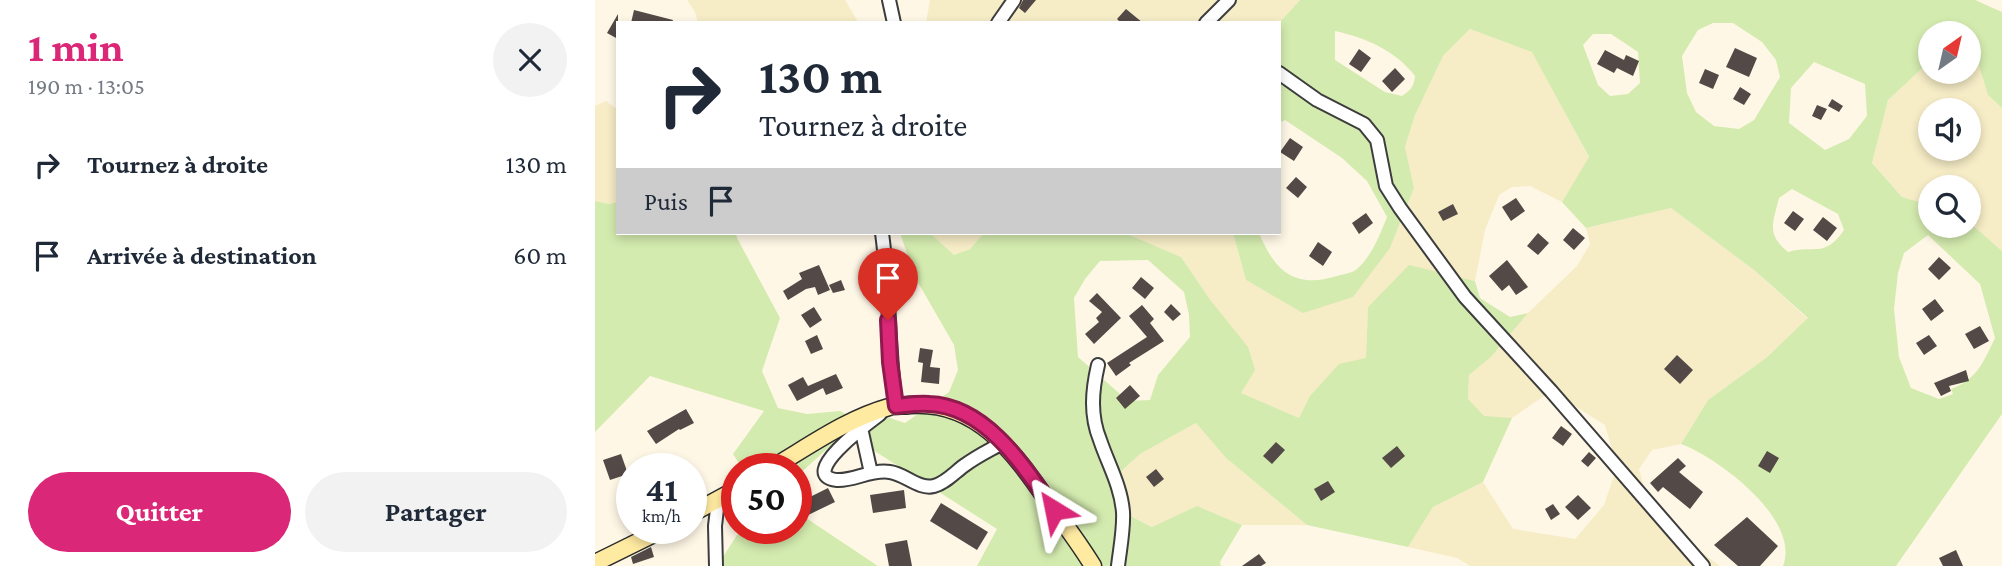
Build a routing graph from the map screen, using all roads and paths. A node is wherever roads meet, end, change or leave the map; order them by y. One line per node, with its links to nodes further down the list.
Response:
1 (889, 0): 4 (street)
2 (1014, 0): 5 (street)
3 (1229, 0): 6 (street)
4 (894, 21)
5 (999, 21)
6 (1212, 21)
7 (1281, 74): 23 (street)
8 (882, 235): 10 (street)
9 (1098, 365): 22 (street)
10 (894, 406): 11 (street); 12 (main road); 13 (main road)
11 (861, 428): 14 (street); 14 (street)
12 (1002, 443): 14 (street); 21 (main road)
13 (797, 453)
14 (871, 472)
15 (721, 498): 16 (main road)
16 (717, 500): 17 (main road); 20 (street)
17 (707, 505)
18 (634, 544): 19 (main road)
19 (595, 563)
20 (716, 566)
21 (1093, 566)
22 (1118, 566)
23 (1703, 566)

